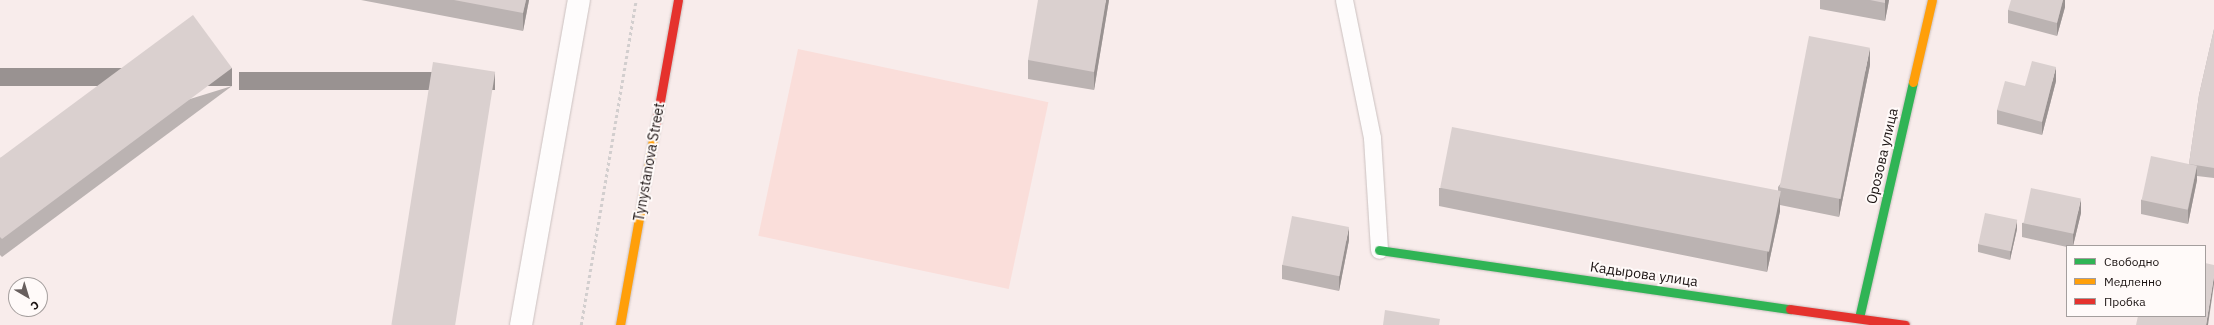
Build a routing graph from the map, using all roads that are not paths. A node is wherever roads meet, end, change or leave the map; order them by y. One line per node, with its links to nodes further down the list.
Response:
1 (579, 0): 7 (street)
2 (678, 0): 8 (street, Tynystanova Street)
3 (1344, 0): 5 (lane)
4 (1932, 0): 6 (street, Орозова улица)
5 (1379, 250): 6 (street, Кадырова улица)
6 (1859, 318): 9 (street, Кадырова улица)
7 (521, 325)
8 (620, 325)
9 (1905, 325)

